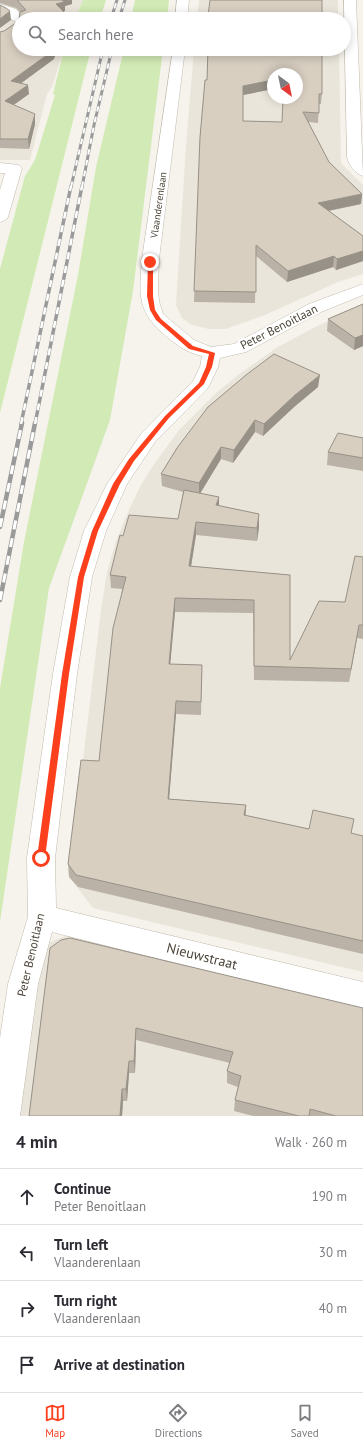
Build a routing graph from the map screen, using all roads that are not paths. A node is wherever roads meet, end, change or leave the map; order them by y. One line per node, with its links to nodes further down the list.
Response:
1 (183, 0): 5 (street)
2 (350, 0): 6 (street)
3 (0, 8): 4 (street)
4 (12, 12)
5 (182, 12)
6 (350, 12)
7 (351, 29): 10 (street)
8 (178, 56): 13 (street, Vlaanderenlaan)
9 (0, 168): 11 (street)
10 (363, 171)
11 (0, 217)
12 (363, 289): 13 (street, Peter Benoitlaan)
13 (212, 353): 14 (street, Peter Benoitlaan)
14 (42, 916): 15 (street, Nieuwstraat); 16 (street, Peter Benoitlaan)
15 (363, 996)
16 (4, 1116)

